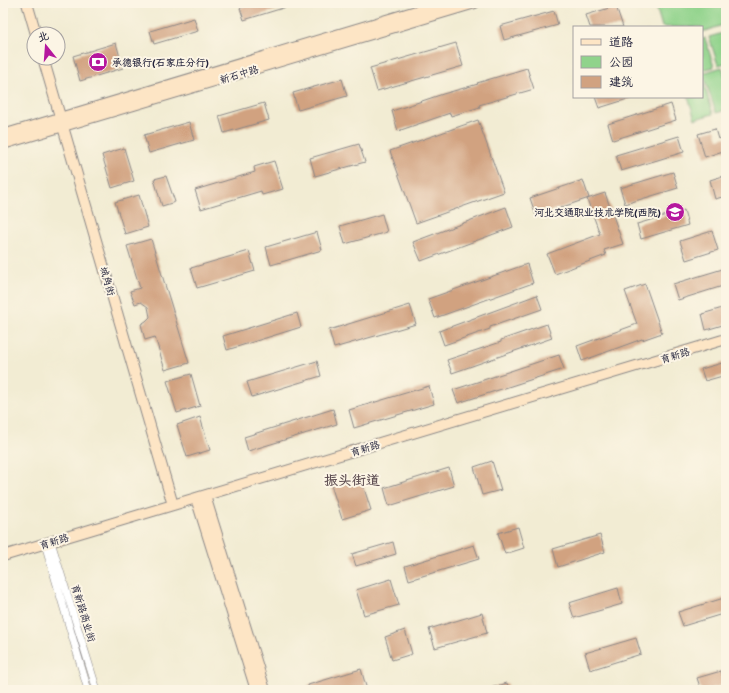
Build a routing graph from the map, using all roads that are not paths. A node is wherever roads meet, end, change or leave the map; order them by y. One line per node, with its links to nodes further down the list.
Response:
1 (27, 3): 4 (street)
2 (443, 3): 6 (street, 新石中路)
3 (475, 3): 6 (street, 新石中路)
4 (34, 26)
5 (45, 66): 6 (street, 城角街)
6 (62, 122): 7 (street, 新石中路); 8 (street, 新石中路); 11 (street, 城角街)
7 (3, 135)
8 (3, 144)
9 (726, 339): 10 (street, 育新路)
10 (200, 497): 11 (street, 育新路); 16 (street); 17 (street)
11 (174, 505): 12 (street, 育新路)
12 (48, 543): 13 (street, 育新路); 14 (street, 育新路商业街); 15 (street, 育新路商业街)
13 (3, 556)
14 (88, 690)
15 (97, 690)
16 (256, 690)
17 (265, 690)

